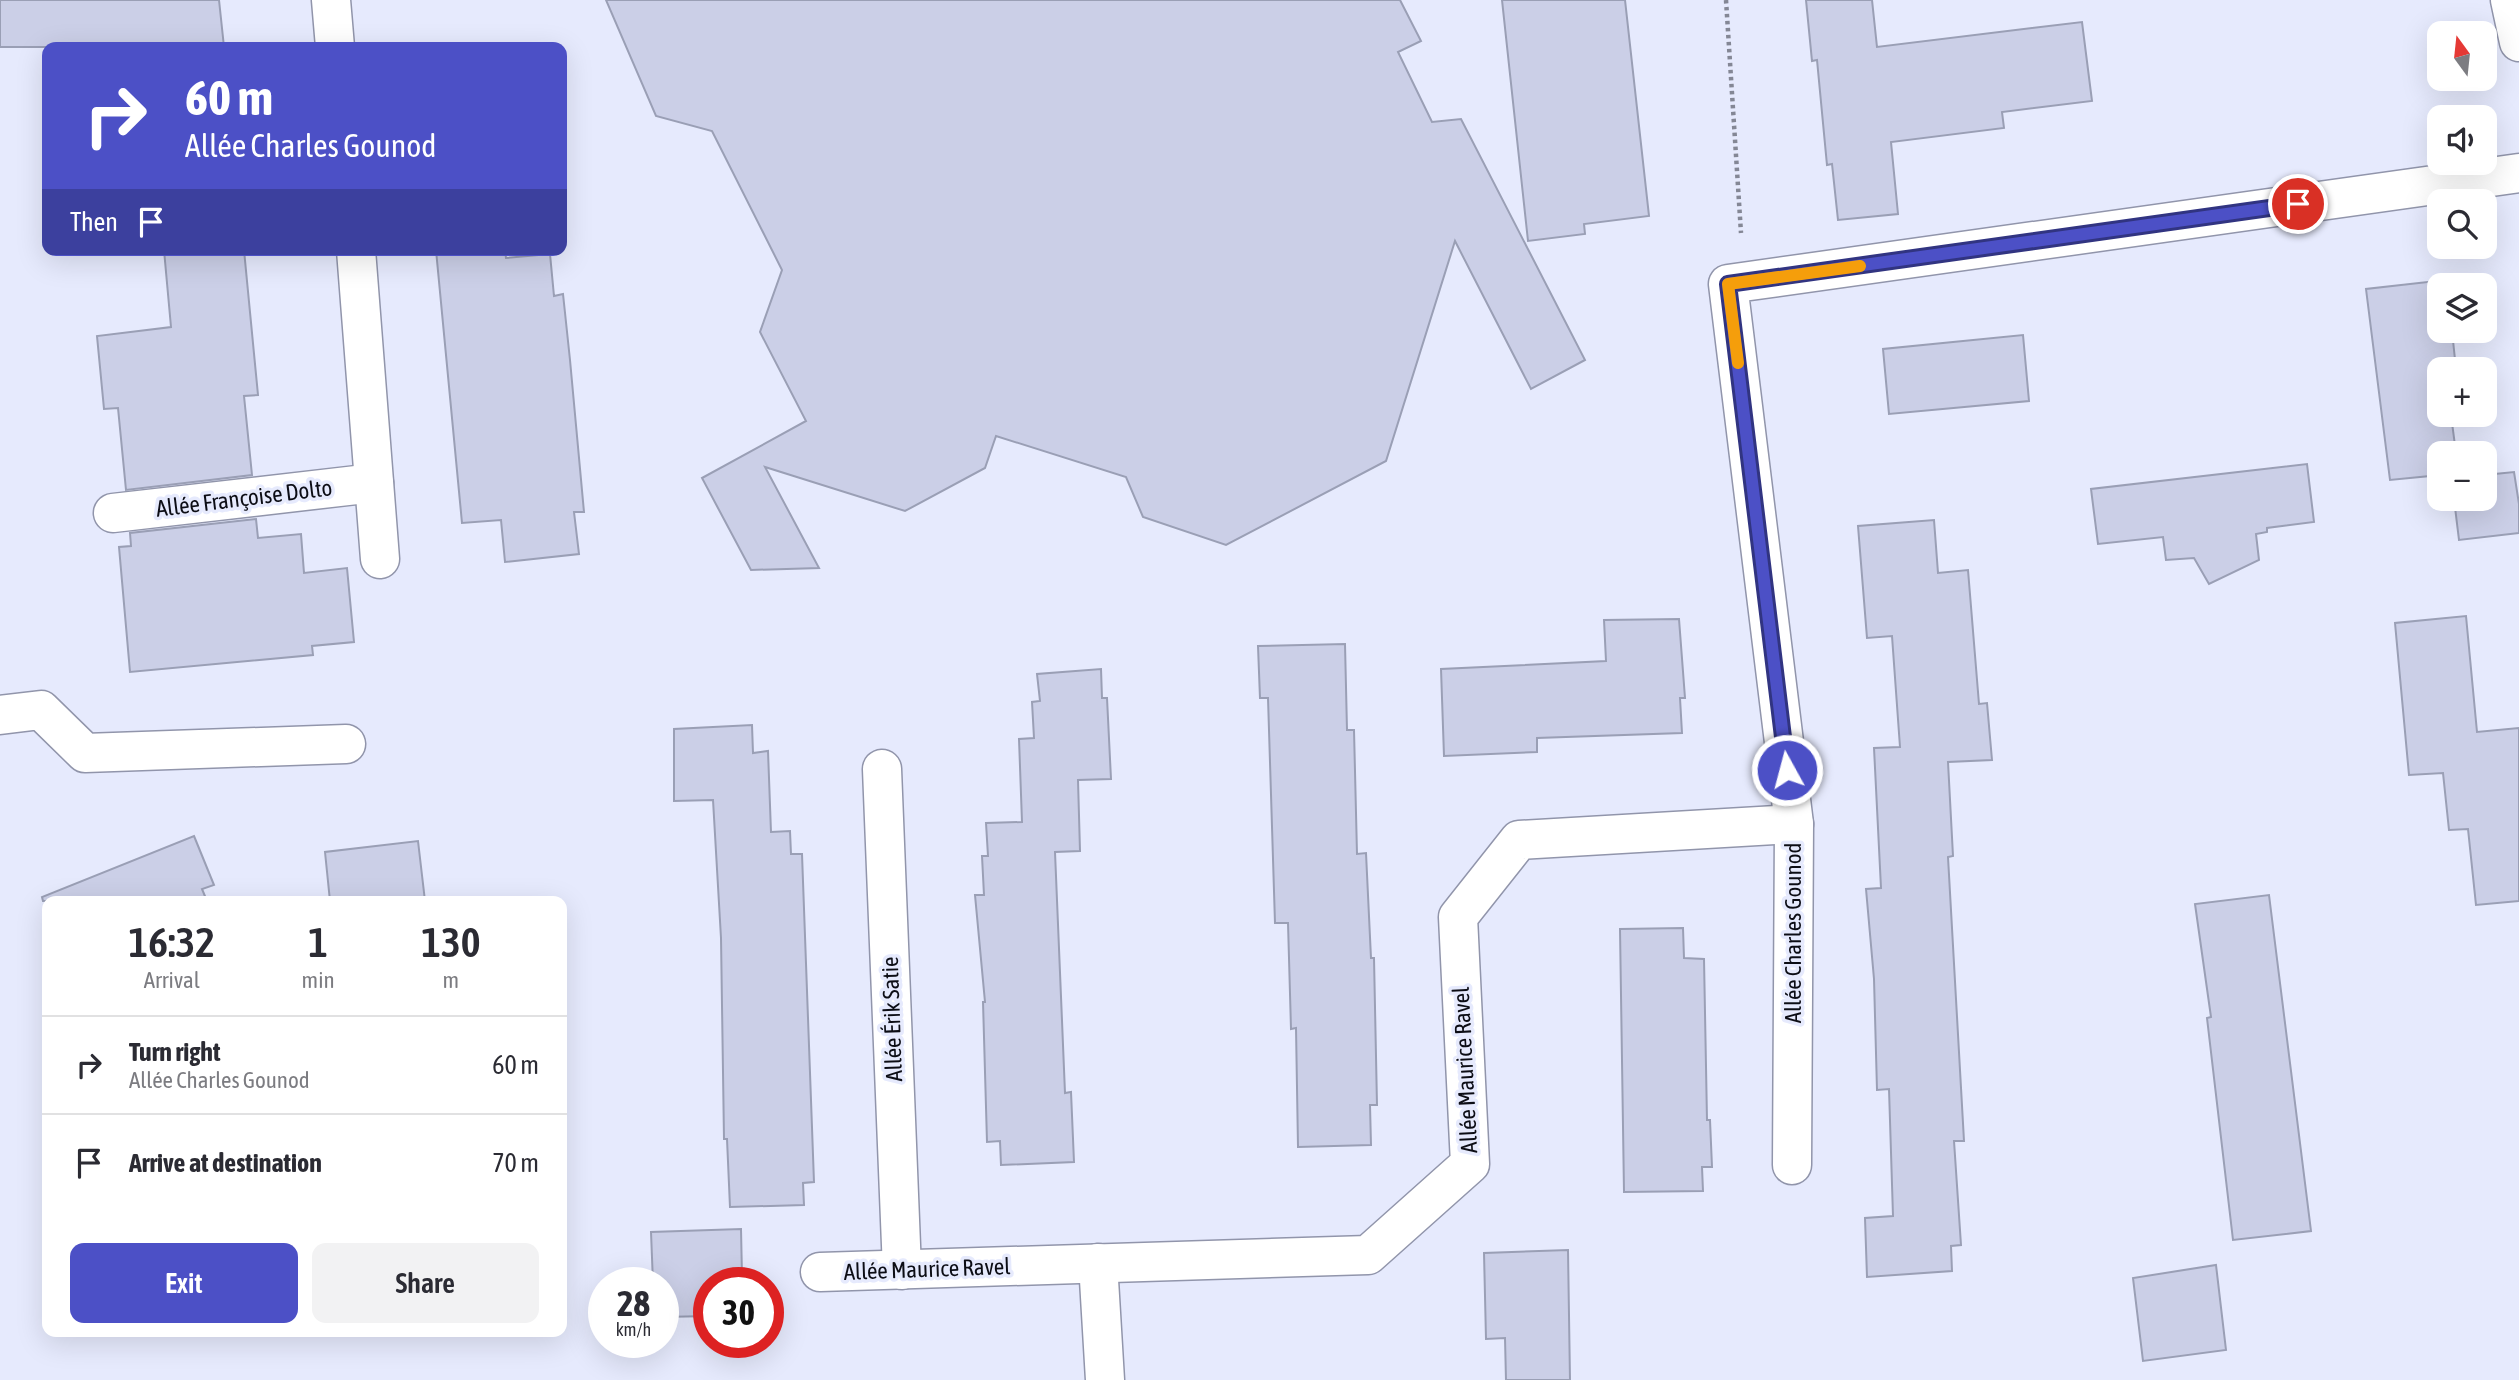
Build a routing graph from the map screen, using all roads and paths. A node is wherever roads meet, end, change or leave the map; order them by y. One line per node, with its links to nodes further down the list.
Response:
1 (331, 0): 4 (street)
2 (1726, 0): 8 (path)
3 (2510, 0): 5 (street)
4 (335, 42)
5 (2519, 42)
6 (2519, 173): 8 (street)
7 (356, 256): 9 (street)
8 (1744, 282): 15 (street, Allée Charles Gounod)
9 (374, 483): 10 (street, Allée Françoise Dolto); 11 (street)
10 (113, 513)
11 (380, 559)
12 (0, 715): 13 (street)
13 (346, 744)
14 (882, 769): 18 (street, Allée Érik Satie)
15 (1794, 824): 16 (street, Allée Charles Gounod); 17 (street, Allée Maurice Ravel)
16 (1792, 1165)
17 (1098, 1263): 18 (street, Allée Maurice Ravel); 20 (street)
18 (902, 1270): 19 (street, Allée Maurice Ravel)
19 (820, 1272)
20 (1105, 1380)

